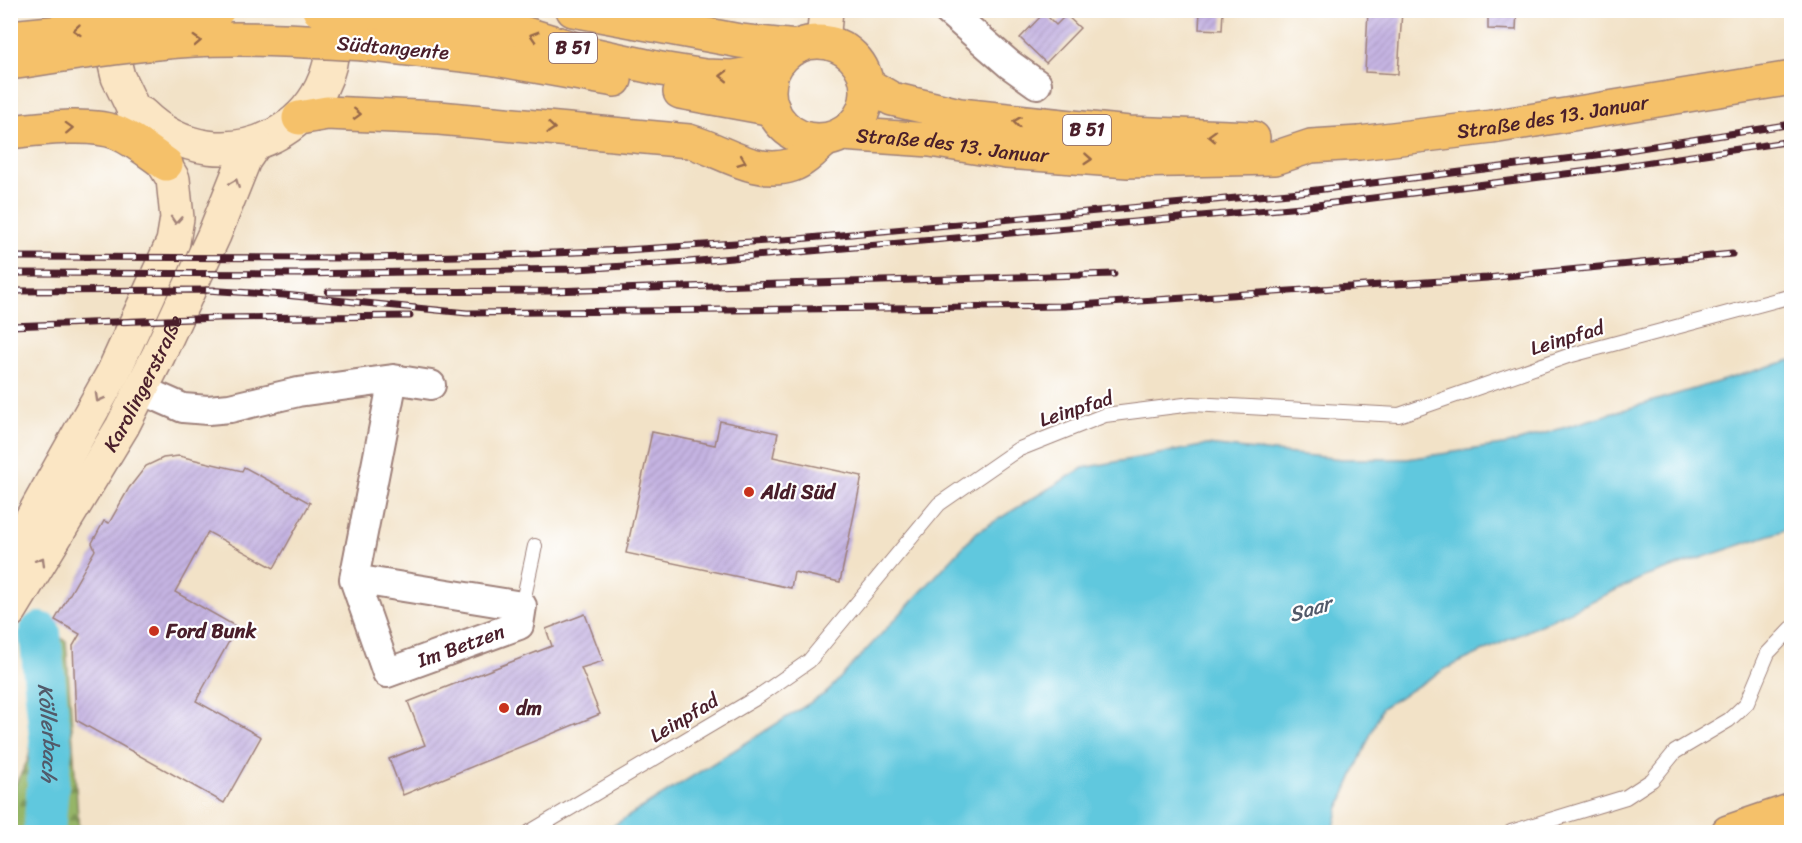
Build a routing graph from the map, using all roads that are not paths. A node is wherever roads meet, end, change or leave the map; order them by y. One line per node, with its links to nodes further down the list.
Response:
1 (218, 10): 8 (main road, one-way to 8, bridge)
2 (319, 10): 7 (main road, Südtangente / B 51, bridge)
3 (329, 10): 16 (main road, Karolingerstraße)
4 (573, 10): 9 (main road)
5 (947, 10): 12 (street)
6 (112, 18): 14 (main road, Karolingerstraße)
7 (364, 28): 9 (main road, Südtangente / B 51, one-way to 7); 10 (main road, Südtangente, one-way to 7, bridge); 15 (main road, Südtangente / B 51)
8 (10, 37)
9 (806, 40): 13 (main road); 15 (main road)
10 (10, 63)
11 (1791, 78): 20 (main road, Straße des 13. Januar)
12 (1037, 84)
13 (868, 86): 18 (main road); 20 (main road, Straße des 13. Januar / B 51, one-way to 13)
14 (125, 91): 19 (main road, Karolingerstraße); 21 (main road, Karolingerstraße)
15 (773, 109): 18 (main road)
16 (299, 118): 18 (main road, one-way to 18); 19 (main road, Karolingerstraße)
17 (10, 132): 21 (main road, one-way to 21)
18 (834, 137): 20 (main road, Straße des 13. Januar, one-way to 20)
19 (255, 144): 25 (main road, Karolingerstraße, one-way to 19)
20 (1311, 146)
21 (166, 164): 27 (main road, Karolingerstraße, one-way to 27)
22 (1791, 296): 33 (lane, Leinpfad)
23 (393, 379): 24 (street); 25 (street); 28 (street)
24 (431, 385)
25 (142, 390): 30 (main road, Karolingerstraße, one-way to 25)
26 (535, 546): 29 (lane)
27 (10, 558)
28 (354, 579): 29 (street, Im Betzen); 29 (street, Im Betzen)
29 (522, 606)
30 (10, 611)
31 (1791, 628): 34 (lane)
32 (1772, 821): 35 (main road)
33 (530, 832)
34 (1511, 832)
35 (1728, 832)

